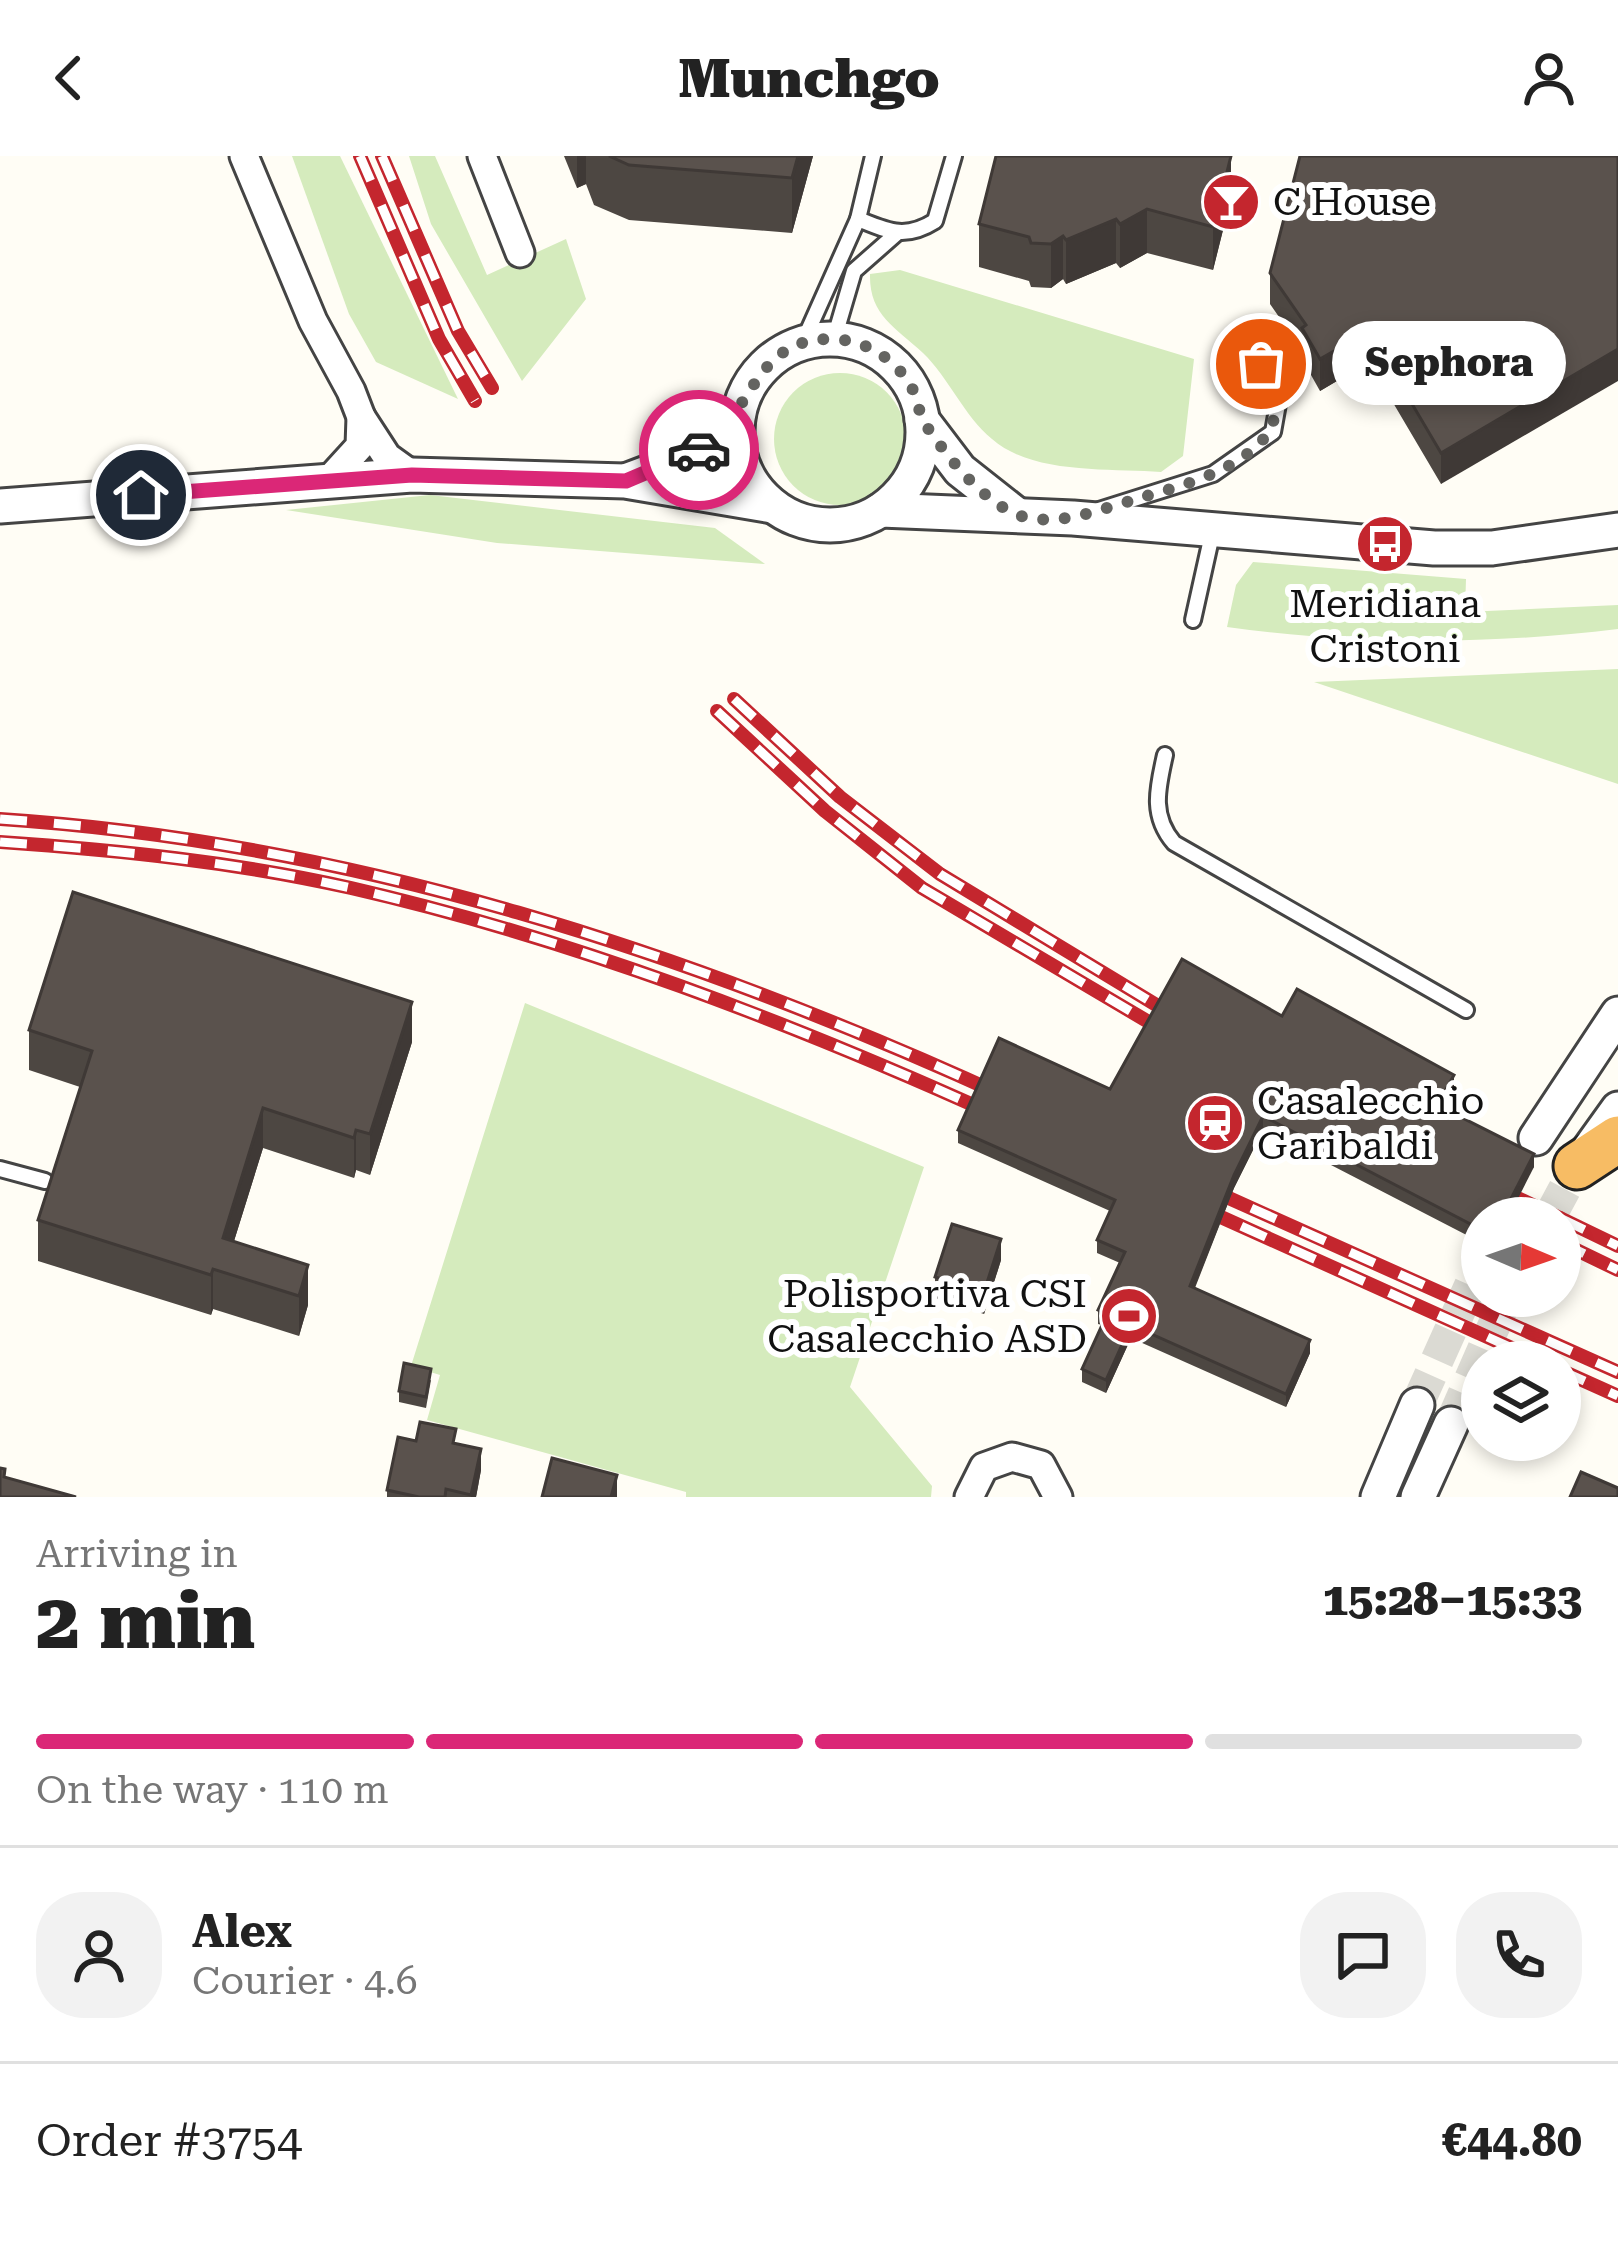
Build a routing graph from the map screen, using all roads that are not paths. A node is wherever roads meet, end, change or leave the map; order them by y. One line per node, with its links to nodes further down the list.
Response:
1 (244, 156): 11 (street)
2 (482, 156): 7 (street)
3 (873, 156): 5 (lane)
4 (954, 156): 6 (lane)
5 (857, 219): 6 (lane); 8 (lane)
6 (896, 234): 8 (lane)
7 (520, 253)
8 (819, 340): 10 (street); 12 (street)
9 (1261, 364): 20 (lane)
10 (738, 415): 15 (street); 17 (street)
11 (361, 417): 13 (street); 14 (street)
12 (922, 420): 18 (street); 19 (street)
13 (412, 475): 14 (street); 15 (street)
14 (329, 480): 16 (street)
15 (626, 481): 17 (street)
16 (0, 506)
17 (773, 506): 18 (street)
18 (881, 510): 19 (street)
19 (1017, 515): 20 (street)
20 (1073, 518): 21 (street)
21 (1213, 530): 22 (street); 23 (lane)
22 (1618, 530)
23 (1193, 620)
24 (1165, 754): 25 (lane)
25 (1466, 1010)
26 (1618, 1014): 28 (street)
27 (1618, 1109): 30 (street)
28 (1536, 1138)
29 (1618, 1139): 30 (highway)
30 (1577, 1166)
31 (0, 1169): 32 (lane)
32 (45, 1180)
33 (1417, 1405): 37 (street)
34 (1451, 1424): 38 (street)
35 (968, 1497): 36 (street)
36 (1058, 1497)
37 (1378, 1497)
38 (1418, 1497)

